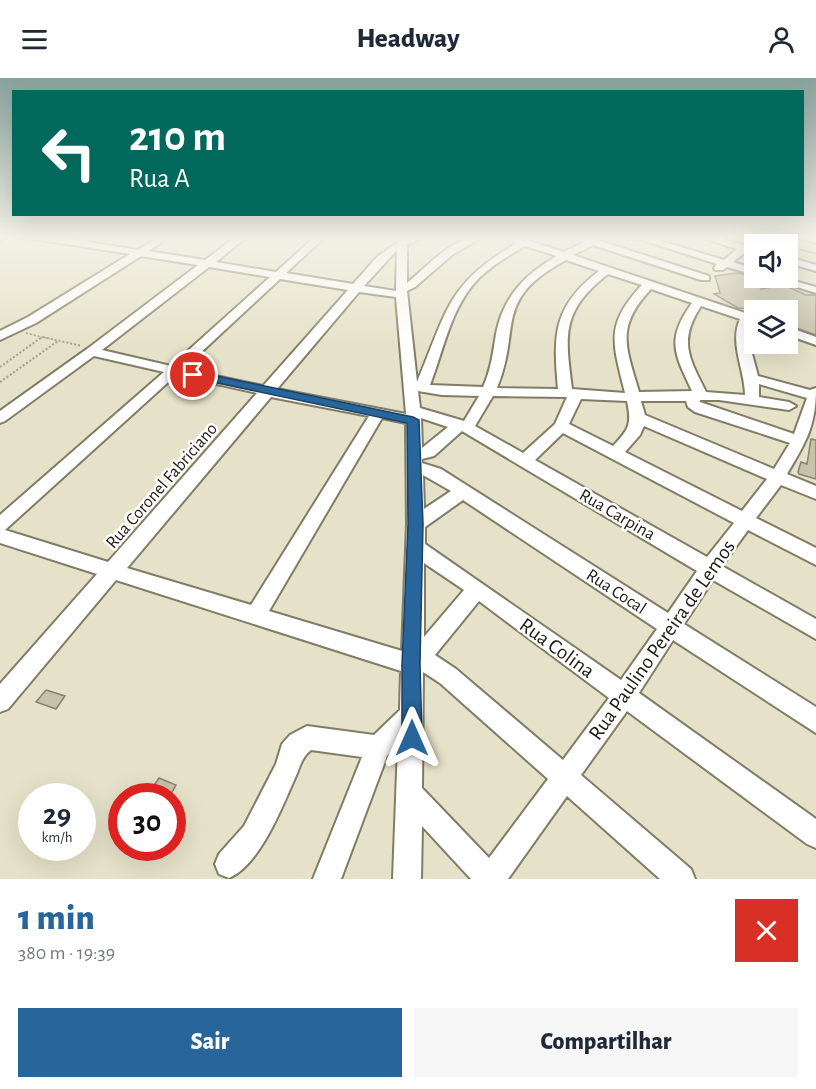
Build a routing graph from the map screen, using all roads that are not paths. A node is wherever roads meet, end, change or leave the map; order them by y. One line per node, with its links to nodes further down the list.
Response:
1 (101, 273): 23 (street)
2 (104, 273): 23 (street)
3 (192, 273): 27 (street)
4 (266, 273): 14 (street)
5 (369, 273): 17 (street, Rua Coronel Fabriciano)
6 (401, 273): 20 (street)
7 (424, 273): 20 (street)
8 (479, 273): 31 (street)
9 (537, 273): 32 (street)
10 (602, 273): 34 (street)
11 (617, 273): 15 (street)
12 (663, 273): 18 (street)
13 (713, 273): 18 (street)
14 (277, 275): 17 (street); 29 (street)
15 (649, 284): 18 (street); 37 (street)
16 (798, 285): 19 (street)
17 (357, 288): 20 (street); 33 (street, Rua Coronel Fabriciano)
18 (695, 290): 21 (street); 36 (street)
19 (816, 290)
20 (401, 292): 31 (street)
21 (744, 315)
22 (744, 324): 26 (street)
23 (0, 334)
24 (798, 335): 25 (street)
25 (816, 341)
26 (744, 347)
27 (93, 351): 29 (street, Rua Carpina); 42 (street)
28 (746, 354): 30 (street)
29 (174, 370): 33 (street, Rua Carpina); 55 (street)
30 (752, 378): 35 (street); 38 (street)
31 (416, 387): 32 (street); 41 (street)
32 (487, 391): 34 (street); 45 (street)
33 (269, 392): 40 (street, Rua Carpina); 60 (street, Rua Coronel Fabriciano)
34 (571, 393): 37 (street); 44 (street)
35 (815, 394): 46 (street, Rua Paulino Pereira de Lemos)
36 (697, 395): 37 (street); 38 (street); 46 (street)
37 (634, 397): 43 (street)
38 (752, 399): 39 (street)
39 (789, 406)
40 (377, 414): 41 (street, Rua Carpina); 62 (street)
41 (413, 416): 45 (street, Rua Carpina); 48 (street)
42 (0, 418)
43 (638, 418): 47 (street); 50 (street)
44 (561, 426): 47 (street); 49 (street)
45 (463, 427): 48 (street); 49 (street, Rua Carpina)
46 (799, 441): 50 (street, Rua Paulino Pereira de Lemos)
47 (616, 452): 53 (street)
48 (414, 461): 51 (street, Rua Cocal); 54 (street)
49 (523, 462): 59 (street, Rua Carpina)
50 (778, 476): 52 (street); 53 (street, Rua Paulino Pereira de Lemos)
51 (462, 492): 54 (street); 63 (street, Rua Cocal)
52 (816, 494)
53 (746, 521): 58 (street); 59 (street, Rua Paulino Pereira de Lemos)
54 (416, 524): 57 (street)
55 (0, 525)
56 (0, 536): 60 (street)
57 (414, 546): 61 (street, Rua Colina); 65 (street)
58 (816, 557)
59 (710, 568): 63 (street, Rua Paulino Pereira de Lemos); 64 (street, Rua Carpina)
60 (115, 570): 62 (street); 67 (street, Rua Coronel Fabriciano)
61 (477, 589): 65 (street); 66 (street, Rua Colina)
62 (255, 616): 65 (street)
63 (671, 628): 66 (street, Rua Paulino Pereira de Lemos); 69 (street, Rua Cocal)
64 (816, 630)
65 (414, 658): 68 (street); 71 (street)
66 (623, 697): 71 (street, Rua Paulino Pereira de Lemos); 73 (street, Rua Colina)
67 (0, 701)
68 (412, 714): 70 (street); 72 (street)
69 (816, 720)
70 (378, 748): 74 (street); 75 (street)
71 (565, 777): 77 (street, Rua Paulino Pereira de Lemos); 78 (street)
72 (410, 794): 76 (street); 77 (street)
73 (816, 835)
74 (229, 864)
75 (327, 879)
76 (407, 879)
77 (490, 879)
78 (681, 879)

